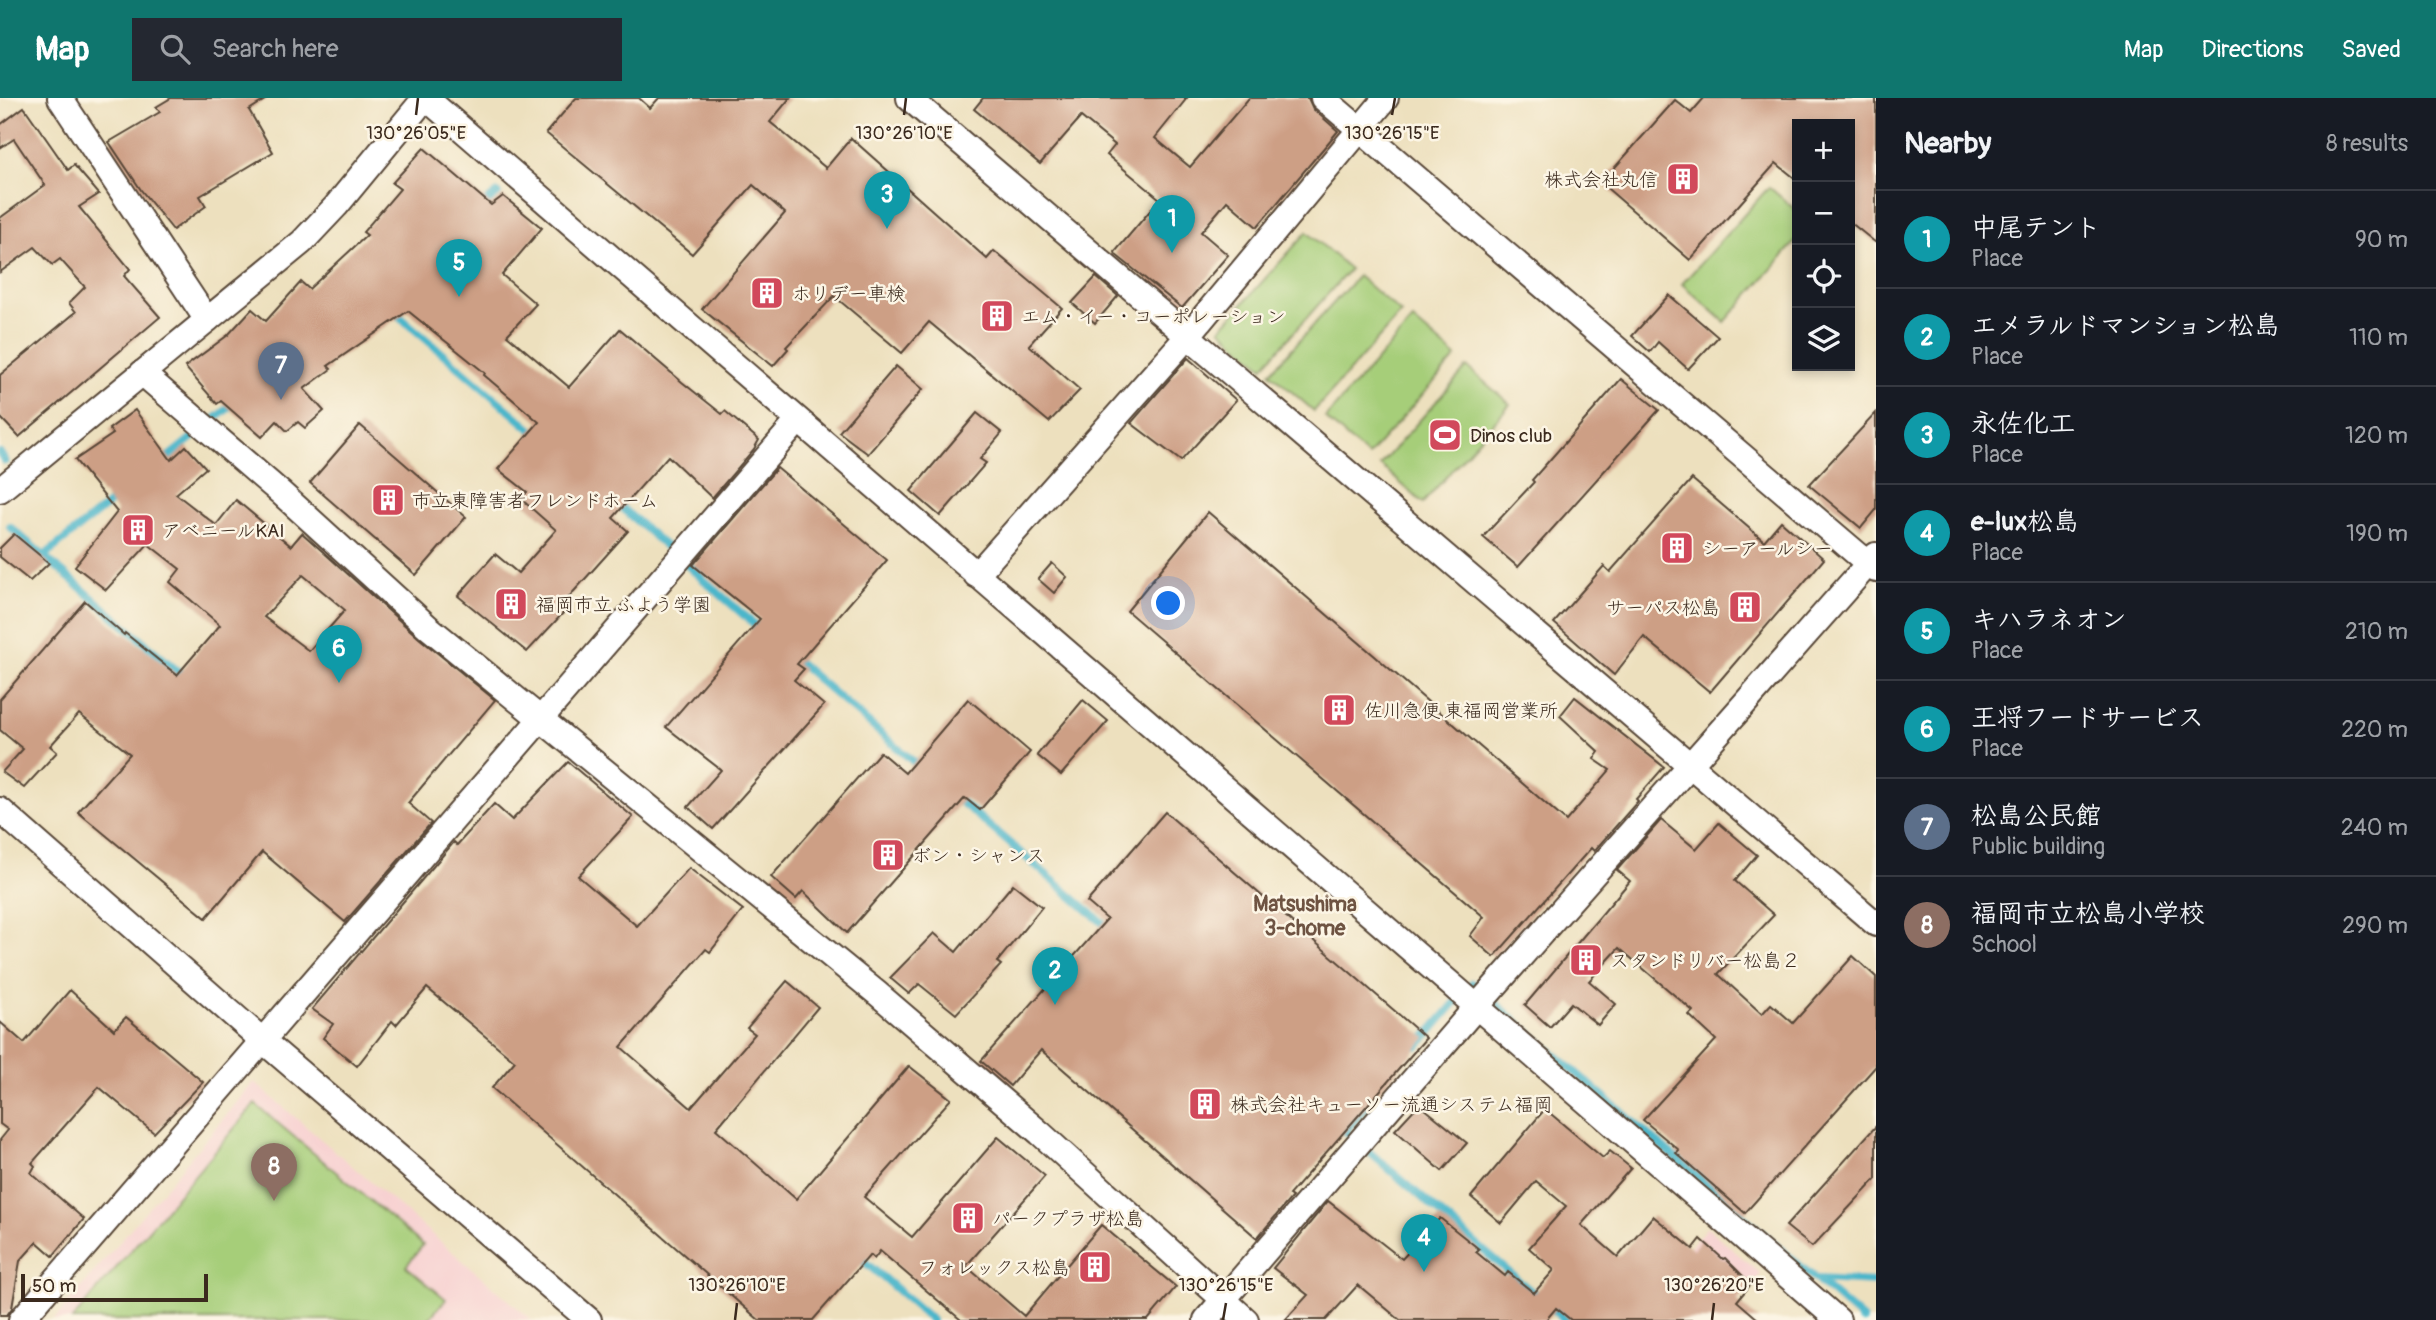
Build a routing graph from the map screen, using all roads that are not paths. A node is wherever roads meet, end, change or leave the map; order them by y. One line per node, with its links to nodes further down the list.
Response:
1 (60, 98): 7 (street)
2 (426, 98): 7 (street); 10 (street)
3 (909, 98): 8 (street)
4 (1322, 98): 6 (street)
5 (1386, 98): 6 (street)
6 (1359, 129): 8 (street); 12 (street)
7 (207, 320): 9 (street)
8 (1186, 337): 13 (street); 15 (street)
9 (142, 373): 11 (street); 14 (street)
10 (798, 421): 13 (street); 14 (street)
11 (0, 490)
12 (1873, 563): 15 (street)
13 (976, 575): 18 (street)
14 (540, 719): 19 (street); 20 (street)
15 (1689, 766): 17 (street); 18 (street)
16 (0, 810): 19 (street)
17 (1876, 924)
18 (1478, 1005): 20 (street); 25 (street)
19 (262, 1040): 21 (street); 22 (street)
20 (1223, 1300): 23 (street); 24 (street)
21 (21, 1320)
22 (589, 1320)
23 (1206, 1320)
24 (1246, 1320)
25 (1838, 1320)

